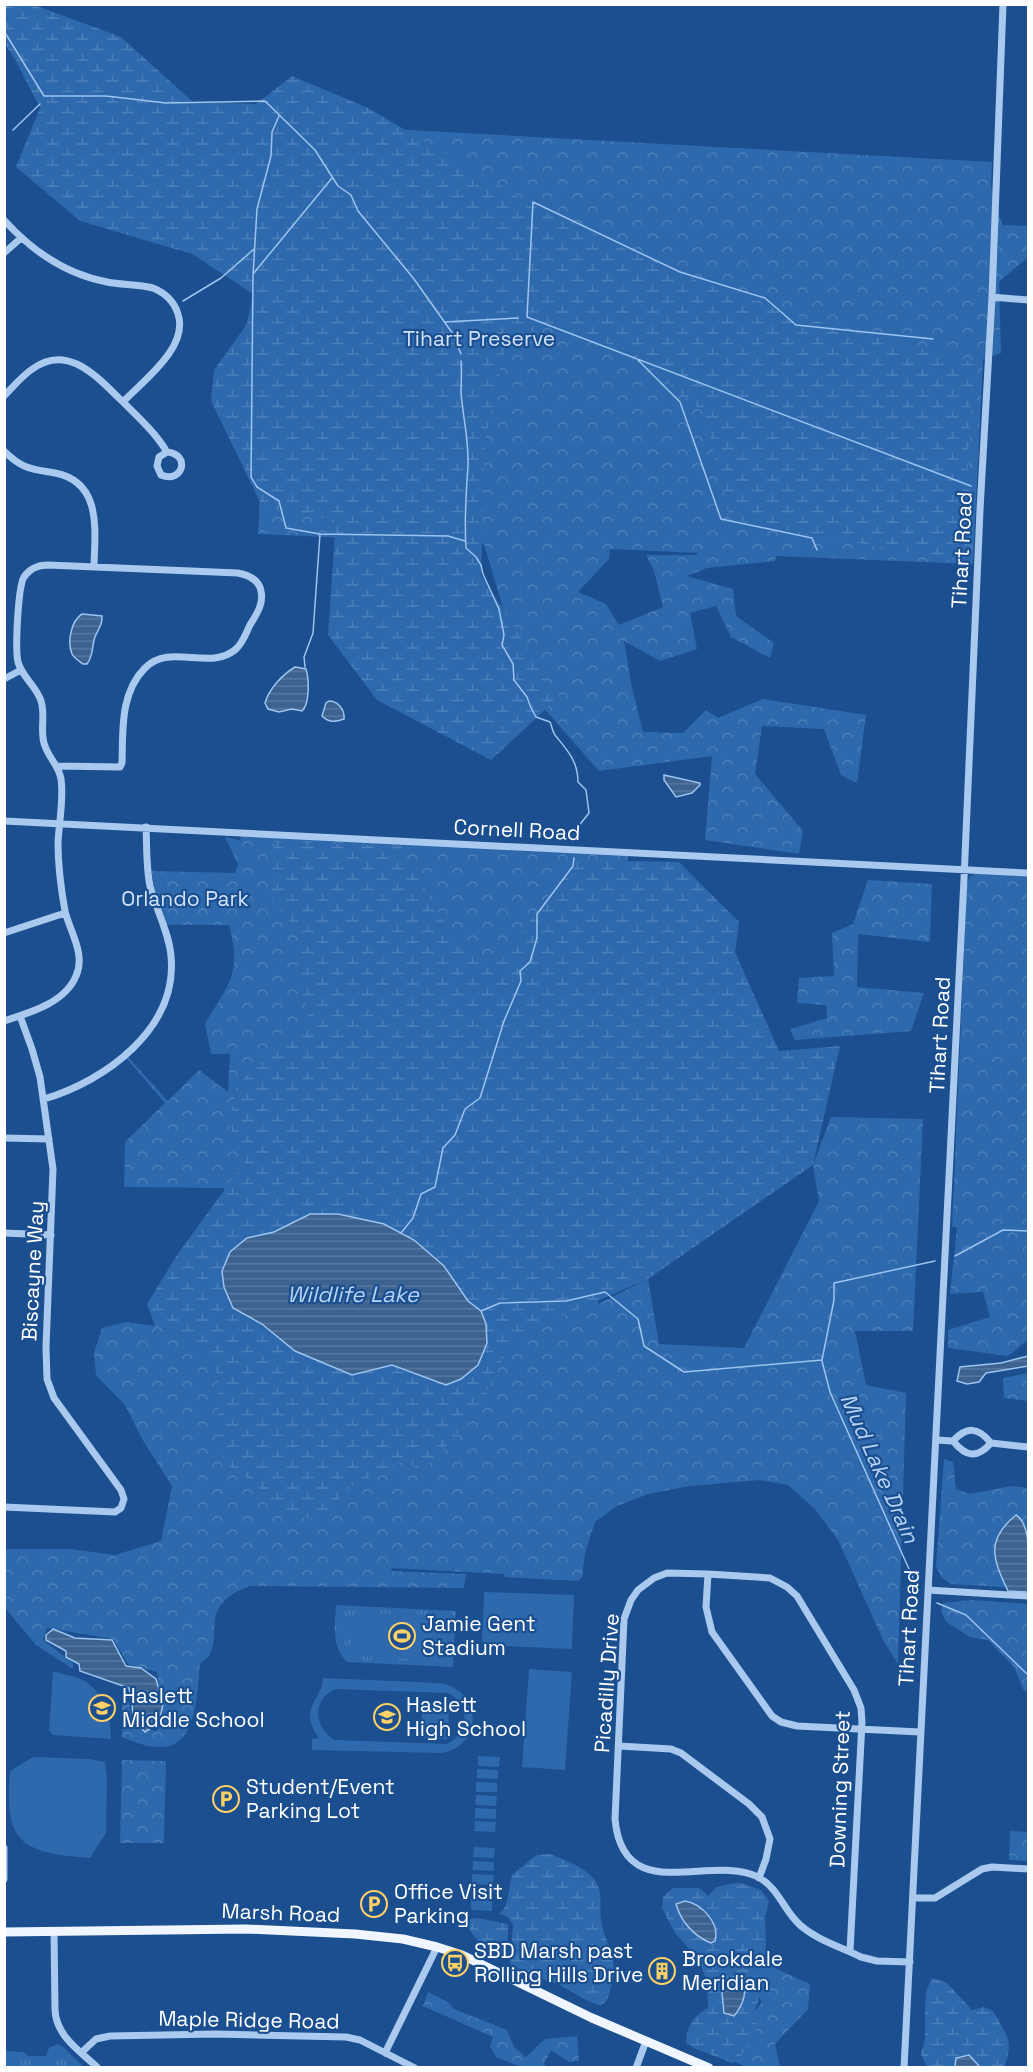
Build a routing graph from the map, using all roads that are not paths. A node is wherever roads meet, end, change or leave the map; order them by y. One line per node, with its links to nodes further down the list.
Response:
1 (1003, 4): 5 (street, Tihart Road)
2 (4, 220): 3 (street)
3 (21, 238): 4 (street); 8 (street)
4 (4, 253)
5 (992, 297): 6 (street); 18 (street, Tihart Road)
6 (1029, 300)
7 (4, 396): 8 (street)
8 (123, 402): 10 (street)
9 (4, 451): 11 (street)
10 (167, 452)
11 (94, 566): 12 (street); 14 (street)
12 (21, 669): 13 (street); 14 (street)
13 (4, 679)
14 (57, 766): 16 (street)
15 (4, 820): 16 (street, Cornell Road)
16 (59, 823): 17 (street, Cornell Road); 20 (street)
17 (146, 827): 18 (street, Cornell Road); 24 (street)
18 (965, 870): 19 (street, Cornell Road); 29 (street, Tihart Road)
19 (1029, 873)
20 (65, 913): 21 (street); 22 (street)
21 (4, 933)
22 (20, 1016): 23 (street); 24 (street, Biscayne Way)
23 (4, 1021)
24 (44, 1099): 26 (street, Biscayne Way)
25 (4, 1138): 26 (street)
26 (49, 1139): 28 (street, Biscayne Way)
27 (4, 1233): 28 (street)
28 (51, 1235): 33 (street, Biscayne Way)
29 (936, 1440): 30 (street); 35 (street, Tihart Road)
30 (953, 1441): 31 (street); 31 (street)
31 (991, 1443): 32 (street)
32 (1029, 1446)
33 (4, 1507)
34 (708, 1574): 37 (street, Downing Street); 37 (street); 39 (street, Picadilly Drive)
35 (928, 1590): 36 (street); 38 (street, Tihart Road)
36 (1029, 1596)
37 (862, 1730): 38 (street); 48 (street, Downing Street)
38 (920, 1732): 44 (street, Tihart Road)
39 (619, 1746): 42 (street); 42 (street, Picadilly Drive)
40 (4, 1848): 43 (street)
41 (1029, 1869): 44 (street)
42 (759, 1878): 48 (street)
43 (4, 1879)
44 (913, 1898): 49 (street, Tihart Road)
45 (54, 1931): 46 (main road, Marsh Road); 47 (main road, Marsh Road); 51 (street)
46 (4, 1932)
47 (437, 1947): 50 (main road, Marsh Road); 52 (street)
48 (850, 1951): 49 (street)
49 (910, 1962): 57 (street, Tihart Road)
50 (646, 2041): 55 (street); 56 (main road, Marsh Road)
51 (81, 2052): 52 (street, Maple Ridge Road); 53 (street)
52 (385, 2053): 54 (street, Maple Ridge Road)
53 (98, 2067)
54 (415, 2067)
55 (636, 2067)
56 (709, 2067)
57 (904, 2067)

